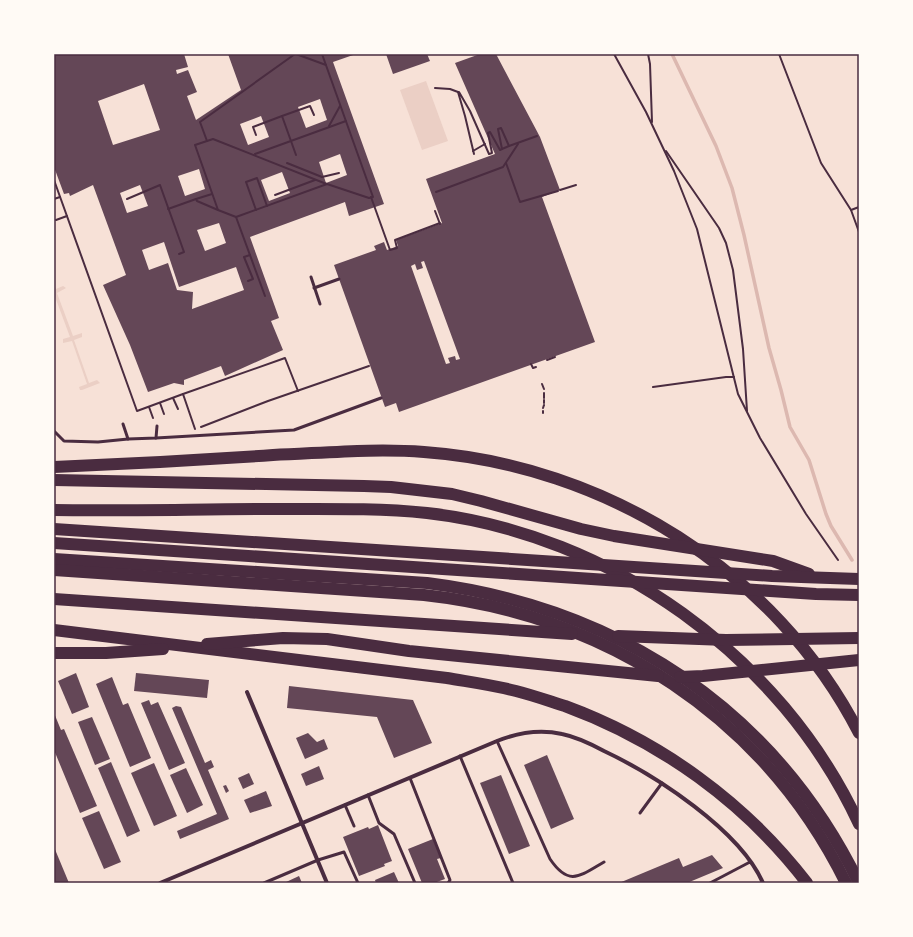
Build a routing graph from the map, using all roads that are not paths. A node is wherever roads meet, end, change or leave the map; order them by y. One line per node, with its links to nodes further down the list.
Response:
1 (311, 277): 3 (lane)
2 (339, 279): 3 (lane)
3 (314, 288): 4 (lane)
4 (320, 304)
5 (381, 398): 9 (lane)
6 (123, 424): 10 (lane)
7 (156, 426): 9 (lane)
8 (54, 431): 10 (lane)
9 (156, 438): 10 (lane)
10 (128, 439)
11 (54, 467): 31 (highway)
12 (54, 480): 18 (highway)
13 (54, 510): 40 (highway)
14 (54, 529): 18 (highway)
15 (54, 543): 21 (highway)
16 (54, 559): 20 (highway)
17 (54, 570): 20 (highway)
18 (820, 578): 19 (highway)
19 (859, 579)
20 (393, 587): 30 (highway)
21 (859, 595)
22 (54, 599): 25 (highway)
23 (54, 630): 26 (highway)
24 (54, 634): 26 (highway)
25 (859, 638)
26 (141, 641): 54 (highway)
27 (54, 653): 28 (highway)
28 (859, 660)
29 (247, 692): 39 (street)
30 (743, 733): 55 (highway); 56 (highway)
31 (859, 733)
32 (495, 741): 33 (street); 35 (street); 43 (lane)
33 (460, 756): 34 (street); 51 (lane)
34 (410, 778): 36 (street); 50 (lane)
35 (662, 783): 38 (lane); 44 (street)
36 (368, 796): 37 (street); 49 (lane)
37 (345, 805): 39 (street); 41 (lane)
38 (640, 813)
39 (302, 824): 42 (street); 45 (street)
40 (859, 824)
41 (354, 826)
42 (318, 860): 46 (lane); 47 (street); 48 (lane)
43 (604, 862)
44 (750, 862): 52 (lane); 53 (street)
45 (160, 883)
46 (264, 883)
47 (327, 883)
48 (358, 883)
49 (415, 883)
50 (448, 883)
51 (513, 883)
52 (710, 883)
53 (763, 883)
54 (807, 883)
55 (846, 883)
56 (859, 883)

